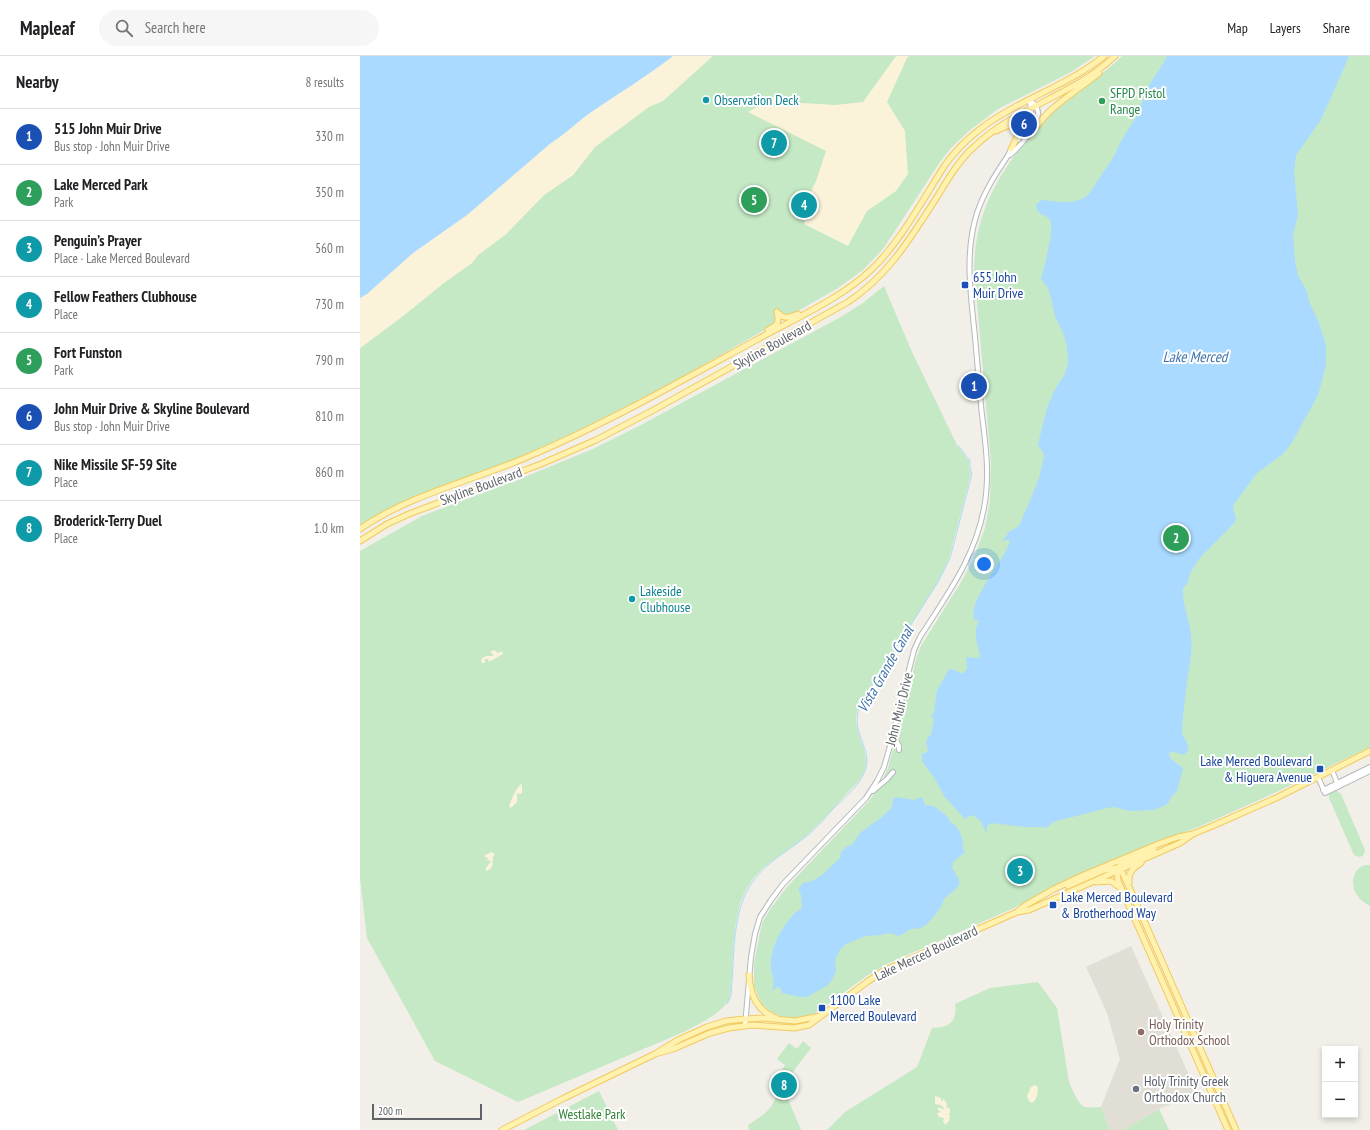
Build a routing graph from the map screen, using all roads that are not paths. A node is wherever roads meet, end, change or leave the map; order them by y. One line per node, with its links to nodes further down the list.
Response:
1 (1104, 56): 3 (main road, Skyline Boulevard)
2 (1114, 57): 4 (main road, Skyline Boulevard); 6 (main road)
3 (1030, 100): 4 (street); 5 (street, John Muir Drive); 10 (main road, Skyline Boulevard)
4 (1036, 105): 5 (main road, Skyline Boulevard); 6 (street, John Muir Drive)
5 (1030, 108): 7 (main road, Skyline Boulevard); 8 (street, John Muir Drive)
6 (1031, 131): 9 (street, John Muir Drive)
7 (986, 136): 8 (main road); 13 (main road, Skyline Boulevard)
8 (1011, 149): 9 (street, John Muir Drive)
9 (1008, 156): 14 (street, John Muir Drive)
10 (806, 312): 11 (main road, Skyline Boulevard); 11 (main road)
11 (748, 344): 12 (main road, Skyline Boulevard)
12 (360, 529)
13 (360, 540)
14 (893, 734): 15 (street); 23 (street, John Muir Drive)
15 (899, 750)
16 (1370, 751): 18 (main road, Lake Merced Boulevard)
17 (1370, 766): 22 (street)
18 (1332, 770): 21 (main road, Lake Merced Boulevard); 22 (street)
19 (1370, 771): 22 (street)
20 (893, 772): 23 (street)
21 (1318, 777): 22 (street); 24 (main road, Lake Merced Boulevard)
22 (1338, 785)
23 (869, 794): 33 (street, John Muir Drive)
24 (1193, 834): 25 (main road, Lake Merced Boulevard); 26 (main road, Lake Merced Boulevard)
25 (1171, 840): 27 (main road); 31 (main road, Lake Merced Boulevard)
26 (1161, 851): 27 (main road, Lake Merced Boulevard); 29 (main road)
27 (1118, 869): 28 (main road, Lake Merced Boulevard); 29 (main road); 30 (main road); 31 (main road)
28 (1085, 884): 30 (main road); 32 (main road, Lake Merced Boulevard)
29 (1131, 891): 41 (main road)
30 (1124, 895): 40 (main road)
31 (1026, 905): 32 (main road, Lake Merced Boulevard)
32 (1017, 912): 34 (main road, Lake Merced Boulevard)
33 (749, 975): 35 (street, John Muir Drive); 36 (main road)
34 (820, 1016): 36 (main road, Lake Merced Boulevard); 37 (main road, Lake Merced Boulevard)
35 (745, 1019): 36 (main road, Lake Merced Boulevard); 37 (street, John Muir Drive); 38 (main road, Lake Merced Boulevard)
36 (783, 1020)
37 (745, 1026): 38 (main road, Lake Merced Boulevard)
38 (655, 1054): 39 (main road, Lake Merced Boulevard)
39 (502, 1130)
40 (1228, 1130)
41 (1236, 1130)

